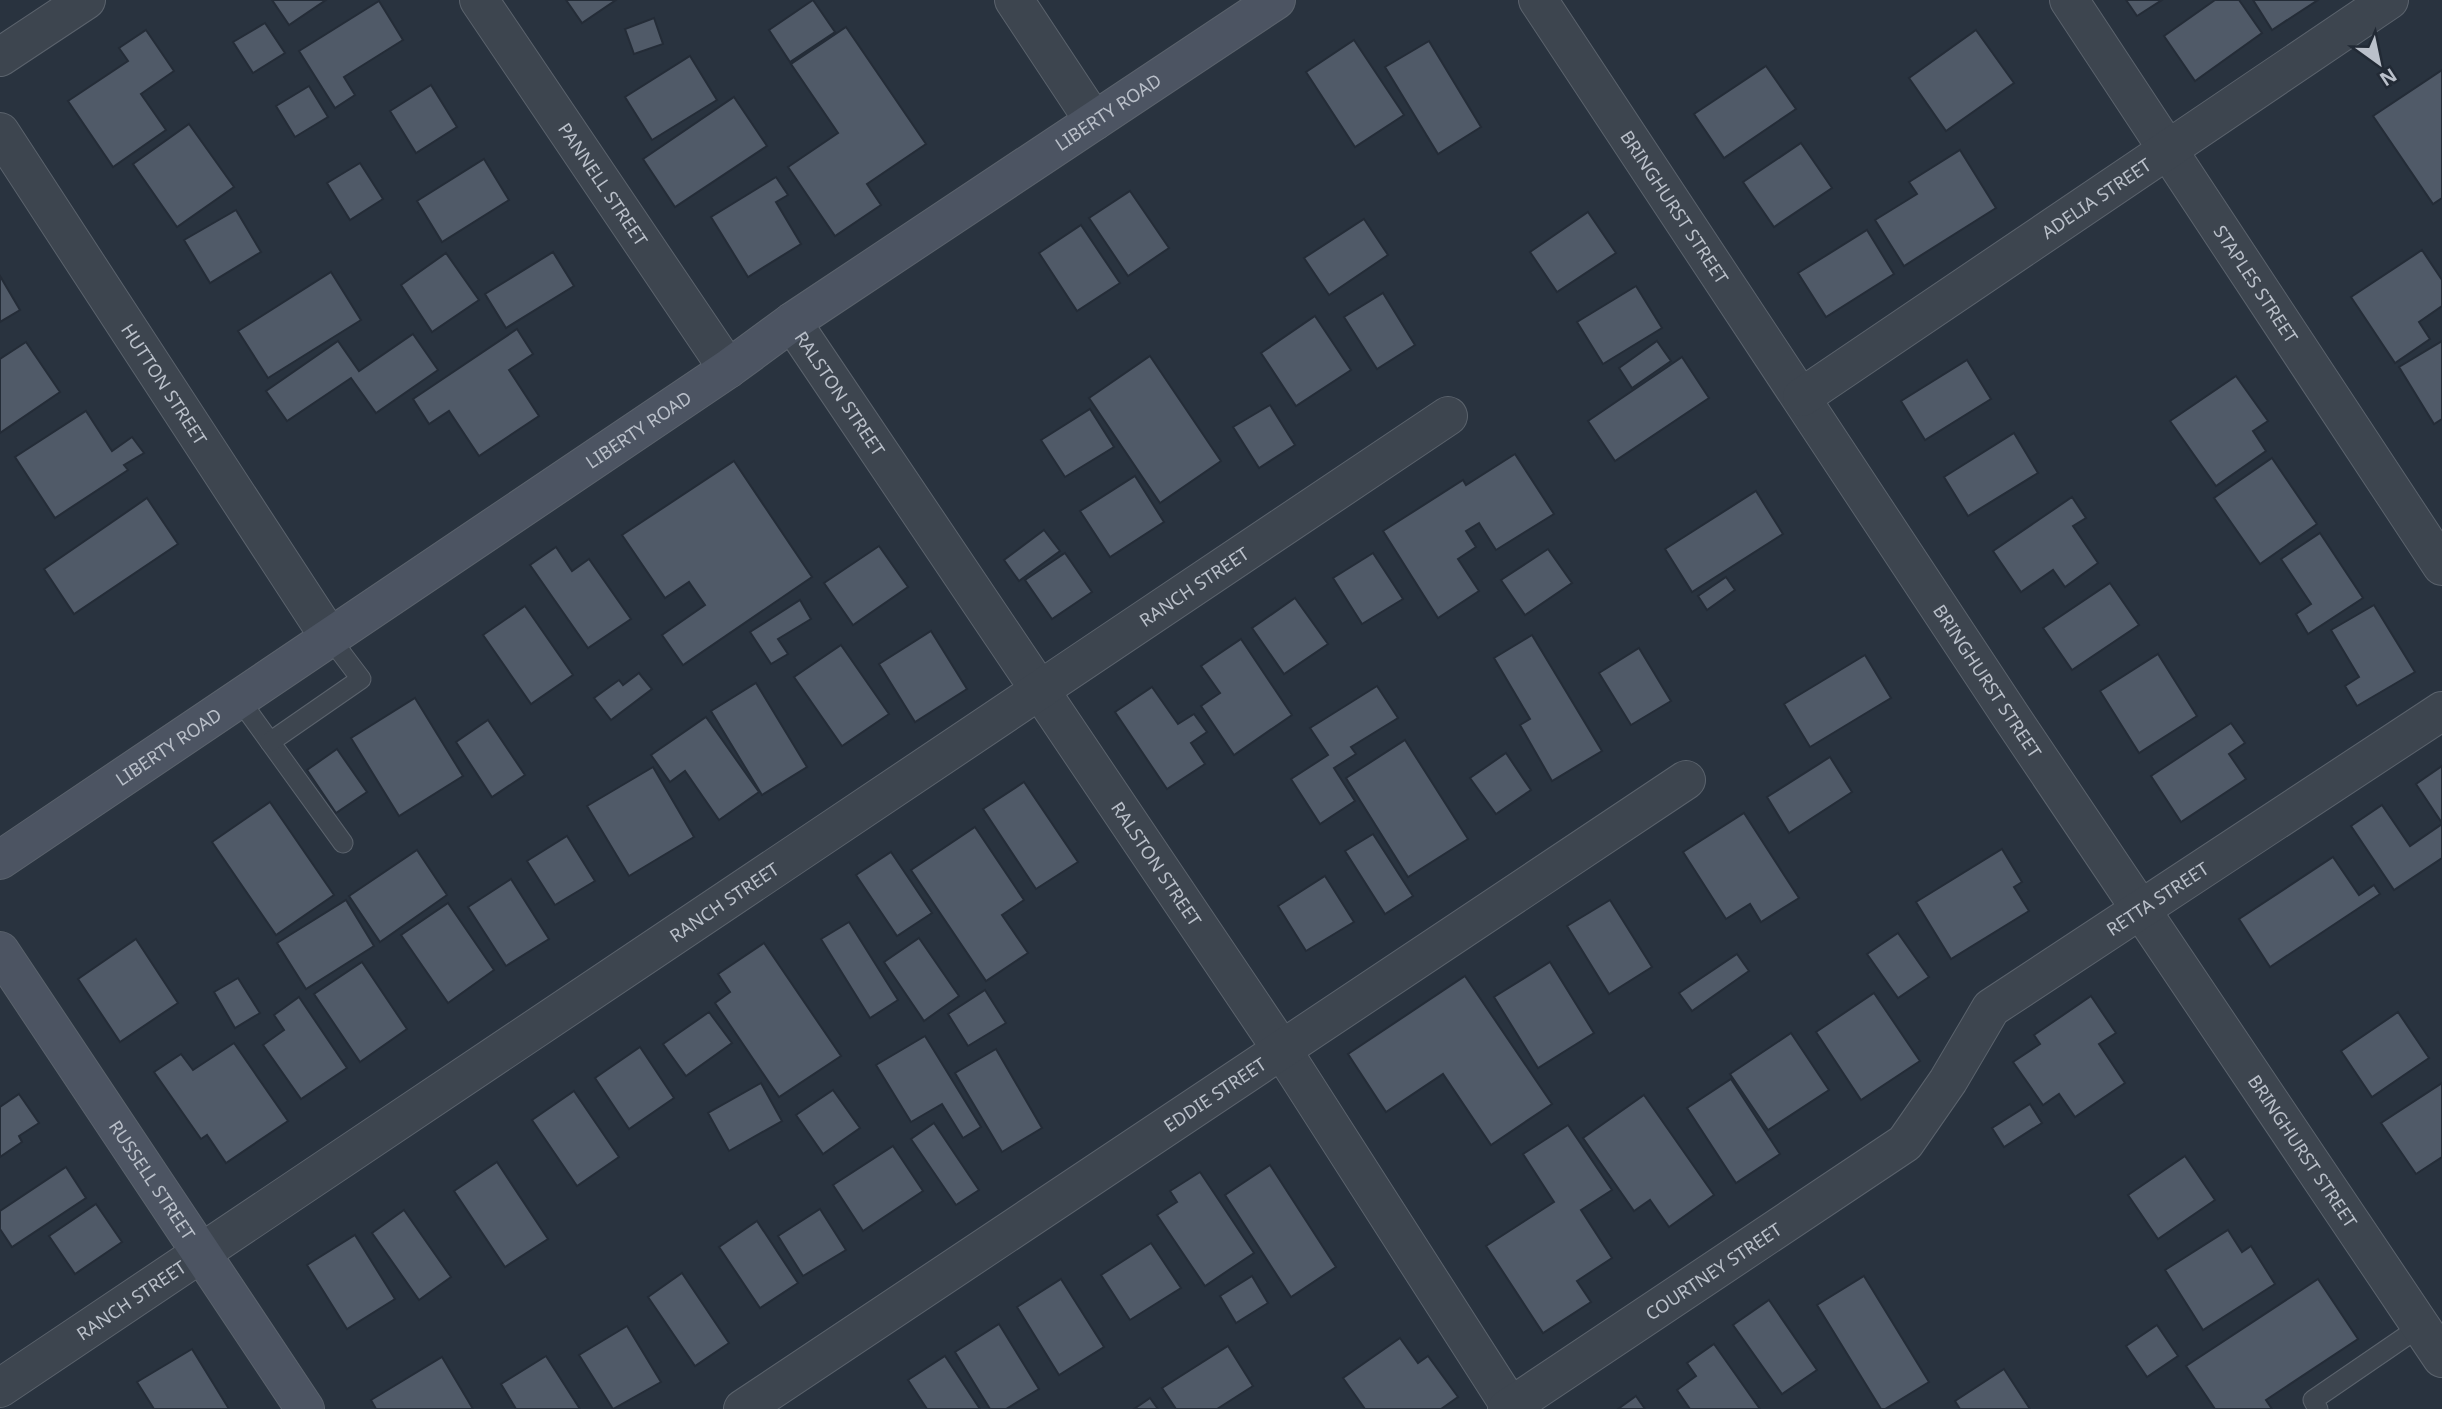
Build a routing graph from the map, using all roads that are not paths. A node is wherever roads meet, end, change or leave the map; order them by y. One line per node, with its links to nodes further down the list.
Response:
1 (86, 0): 8 (street)
2 (479, 0): 13 (street, PANNELL STREET)
3 (1014, 0): 9 (street)
4 (1276, 0): 9 (main road, LIBERTY ROAD)
5 (1538, 0): 14 (street, BRINGHURST STREET)
6 (2069, 0): 11 (street, STAPLES STREET)
7 (2389, 0): 11 (street, ADELIA STREET)
8 (0, 57)
9 (1094, 121): 12 (main road, LIBERTY ROAD)
10 (0, 131): 17 (street, HUTTON STREET)
11 (2168, 152): 14 (street, ADELIA STREET); 16 (street, STAPLES STREET)
12 (792, 323): 13 (main road, LIBERTY ROAD); 18 (street, RALSTON STREET)
13 (728, 369): 17 (main road, LIBERTY ROAD)
14 (1802, 397): 25 (street, BRINGHURST STREET)
15 (1448, 416): 18 (street, RANCH STREET)
16 (2442, 566)
17 (330, 638): 19 (main road, LIBERTY ROAD); 21 (lane)
18 (1039, 690): 27 (street, RALSTON STREET); 29 (street, RANCH STREET)
19 (239, 699): 21 (lane); 24 (main road, LIBERTY ROAD)
20 (2442, 711): 25 (street, RETTA STREET)
21 (270, 742): 23 (lane)
22 (1686, 780): 27 (street, EDDIE STREET)
23 (343, 843)
24 (0, 860)
25 (2142, 909): 28 (street, RETTA STREET); 30 (street, BRINGHURST STREET)
26 (0, 951): 29 (main road, RUSSELL STREET)
27 (1282, 1050): 33 (street, RALSTON STREET); 35 (street, EDDIE STREET)
28 (1915, 1129): 33 (street, COURTNEY STREET)
29 (202, 1253): 32 (street, RANCH STREET); 34 (main road, RUSSELL STREET)
30 (2421, 1326): 31 (street, BRINGHURST STREET); 36 (lane)
31 (2442, 1358)
32 (0, 1388)
33 (1510, 1408)
34 (305, 1409)
35 (743, 1409)
36 (2318, 1409)

